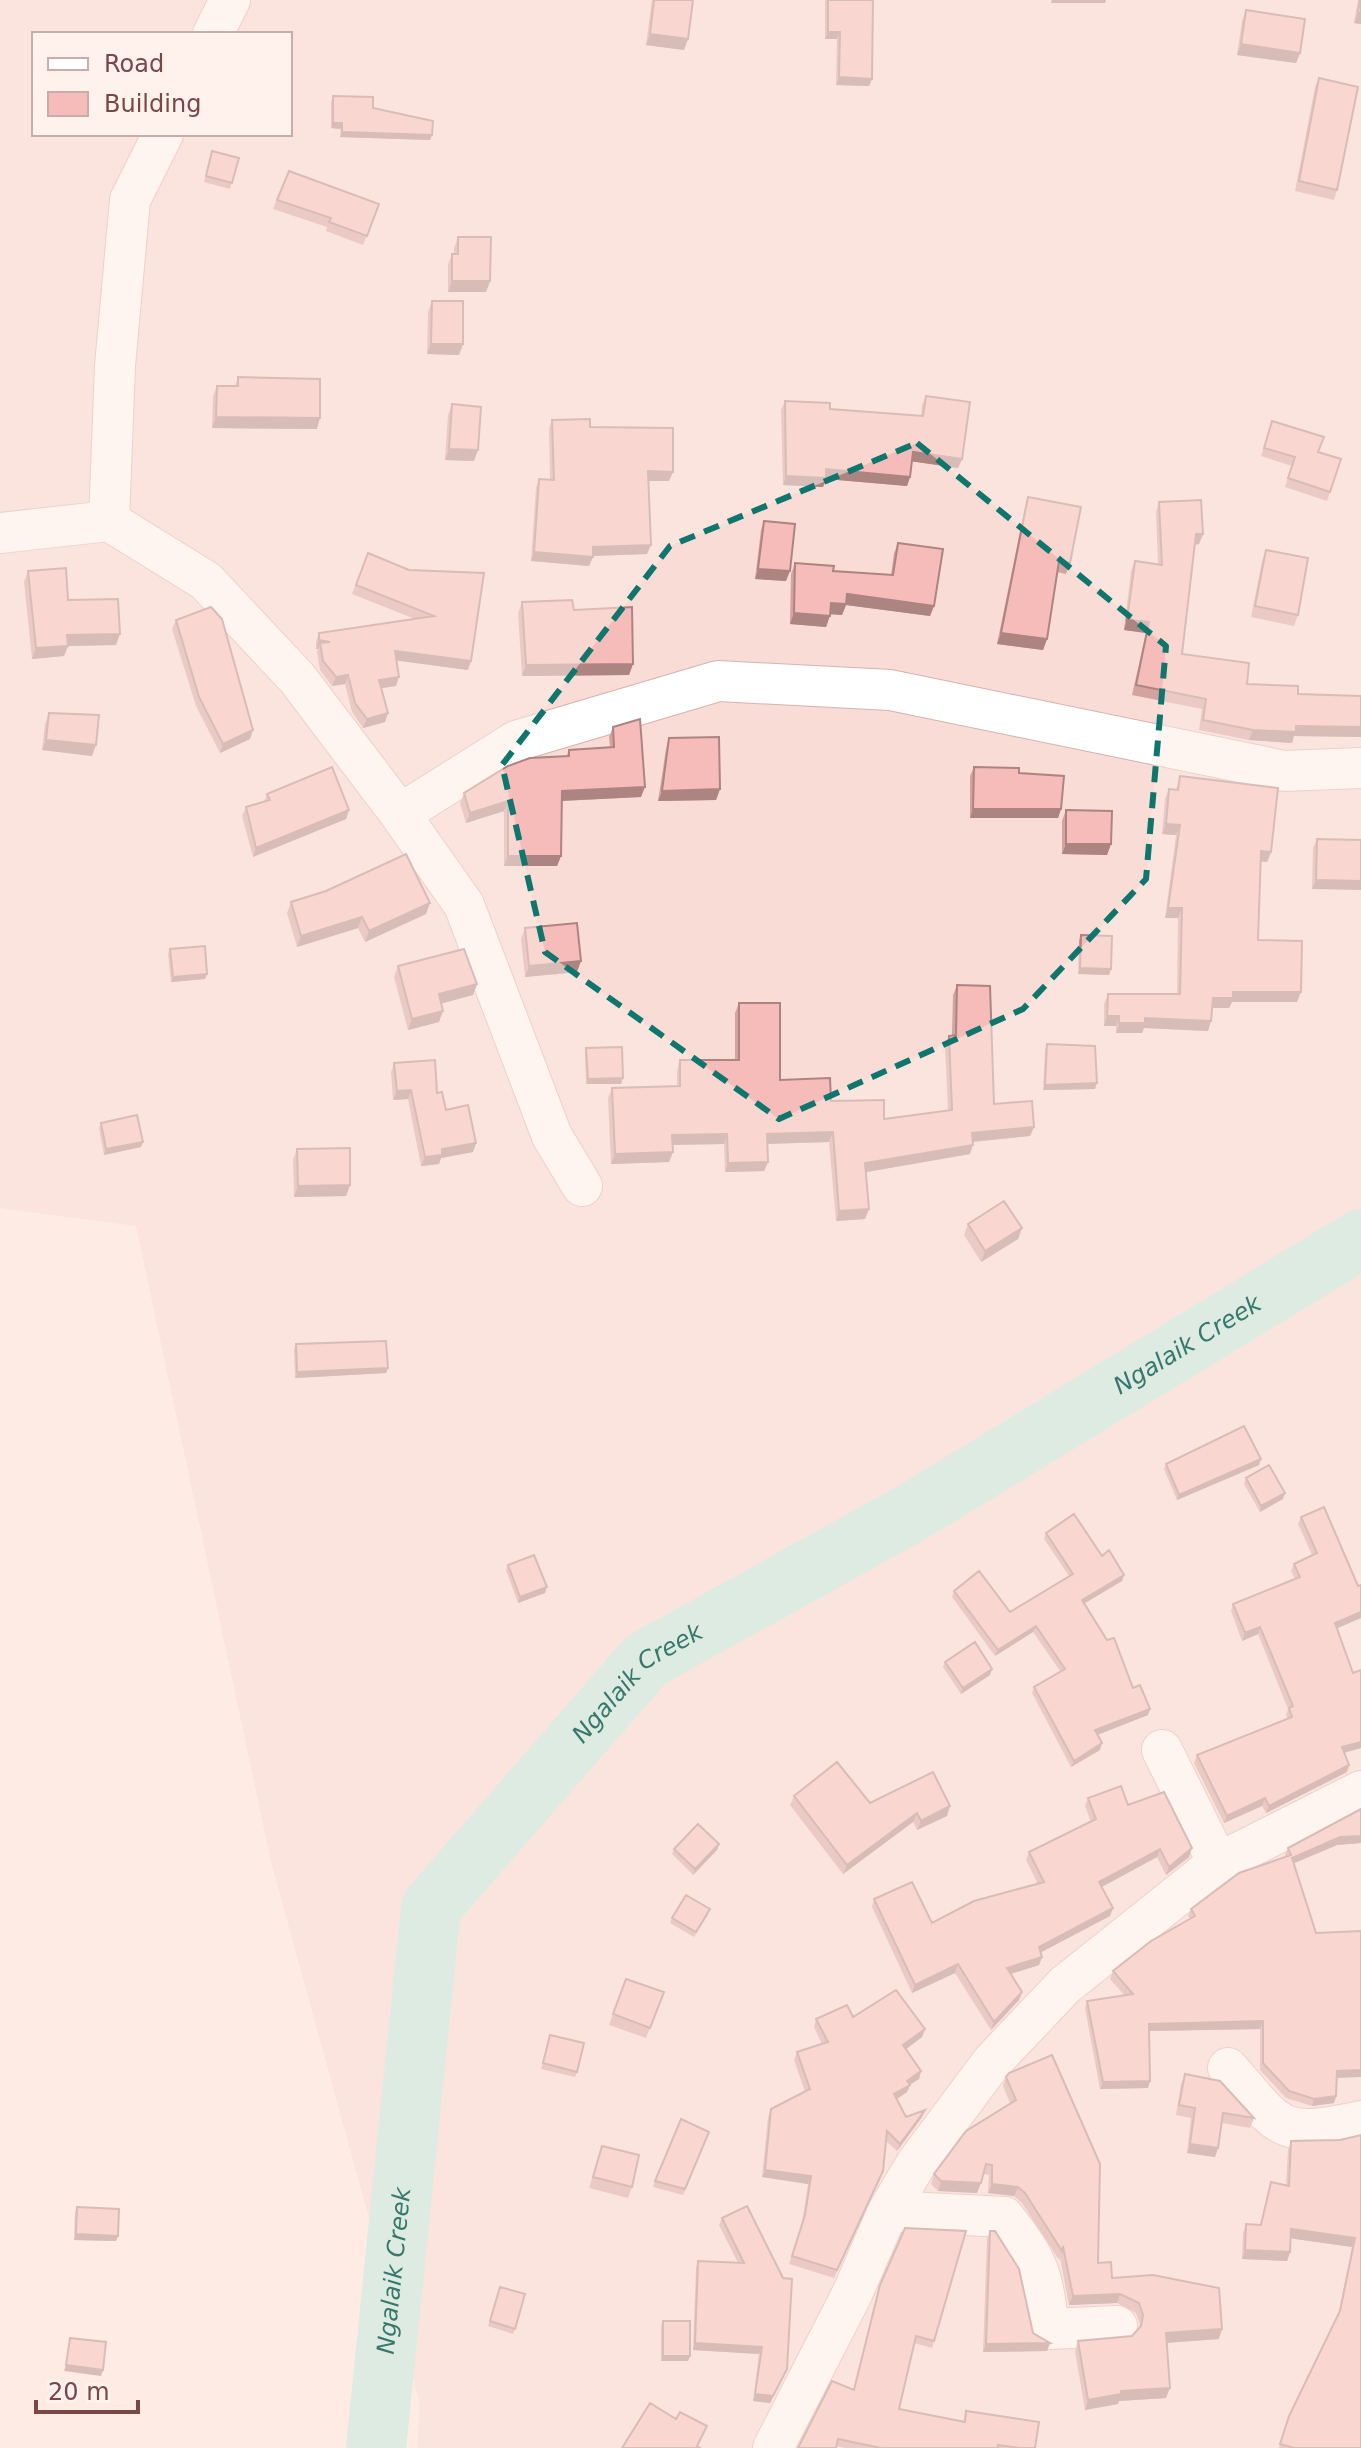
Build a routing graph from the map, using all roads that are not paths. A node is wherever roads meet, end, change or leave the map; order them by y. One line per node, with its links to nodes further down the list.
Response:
1 (230, 0): 2 (street)
2 (214, 32)
3 (162, 136): 4 (street)
4 (109, 521): 5 (street); 7 (street)
5 (0, 533)
6 (1361, 768): 7 (street)
7 (400, 814): 8 (street)
8 (582, 1186)
9 (1162, 1750): 11 (street)
10 (1361, 1791): 11 (street)
11 (1218, 1863): 14 (street)
12 (1228, 2068): 13 (street)
13 (1361, 2121)
14 (888, 2211): 15 (street); 16 (street)
15 (1117, 2326)
16 (773, 2448)

